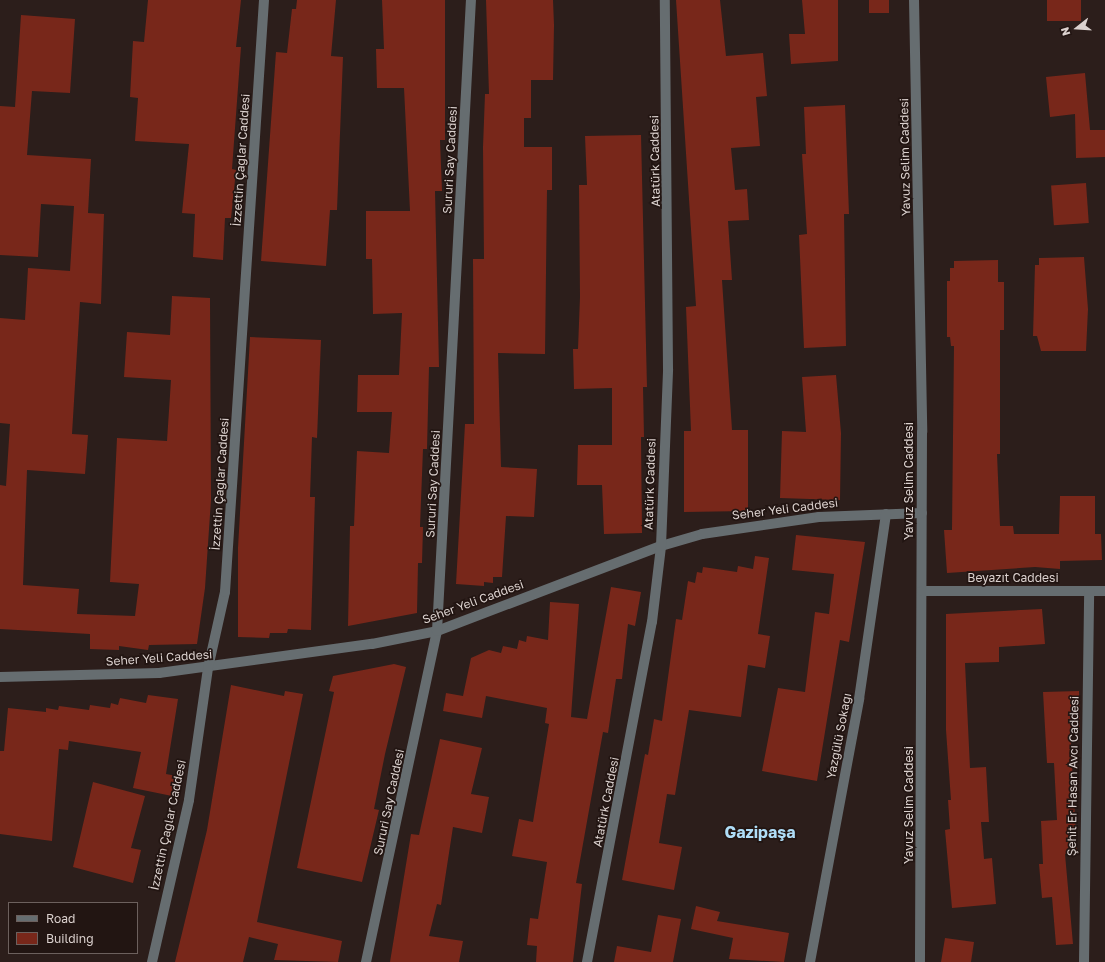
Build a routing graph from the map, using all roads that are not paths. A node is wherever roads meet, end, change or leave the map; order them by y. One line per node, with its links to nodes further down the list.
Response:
1 (264, 0): 12 (street, İzzettin Çağlar Caddesi)
2 (471, 0): 11 (street, Sururi Say Caddesi)
3 (664, 0): 7 (street, Atatürk Caddesi)
4 (914, 0): 5 (street, Yavuz Selim Caddesi)
5 (922, 513): 6 (street, Seher Yeli Caddesi); 8 (street, Yavuz Selim Caddesi)
6 (886, 514): 7 (street, Seher Yeli Caddesi); 17 (street, Yazgülü Sokağı)
7 (660, 546): 11 (street, Seher Yeli Caddesi); 16 (street, Atatürk Caddesi)
8 (922, 591): 9 (street, Beyazıt Caddesi); 18 (street, Yavuz Selim Caddesi)
9 (1089, 591): 10 (street, Beyazıt Caddesi); 19 (street, Şehit Er Hasan Avcı Caddesi)
10 (1105, 591)
11 (438, 631): 12 (street, Seher Yeli Caddesi); 15 (street, Sururi Say Caddesi)
12 (208, 668): 13 (street, Seher Yeli Caddesi); 14 (street, İzzettin Çağlar Caddesi)
13 (0, 677)
14 (152, 962)
15 (366, 962)
16 (587, 962)
17 (810, 962)
18 (920, 962)
19 (1084, 962)

